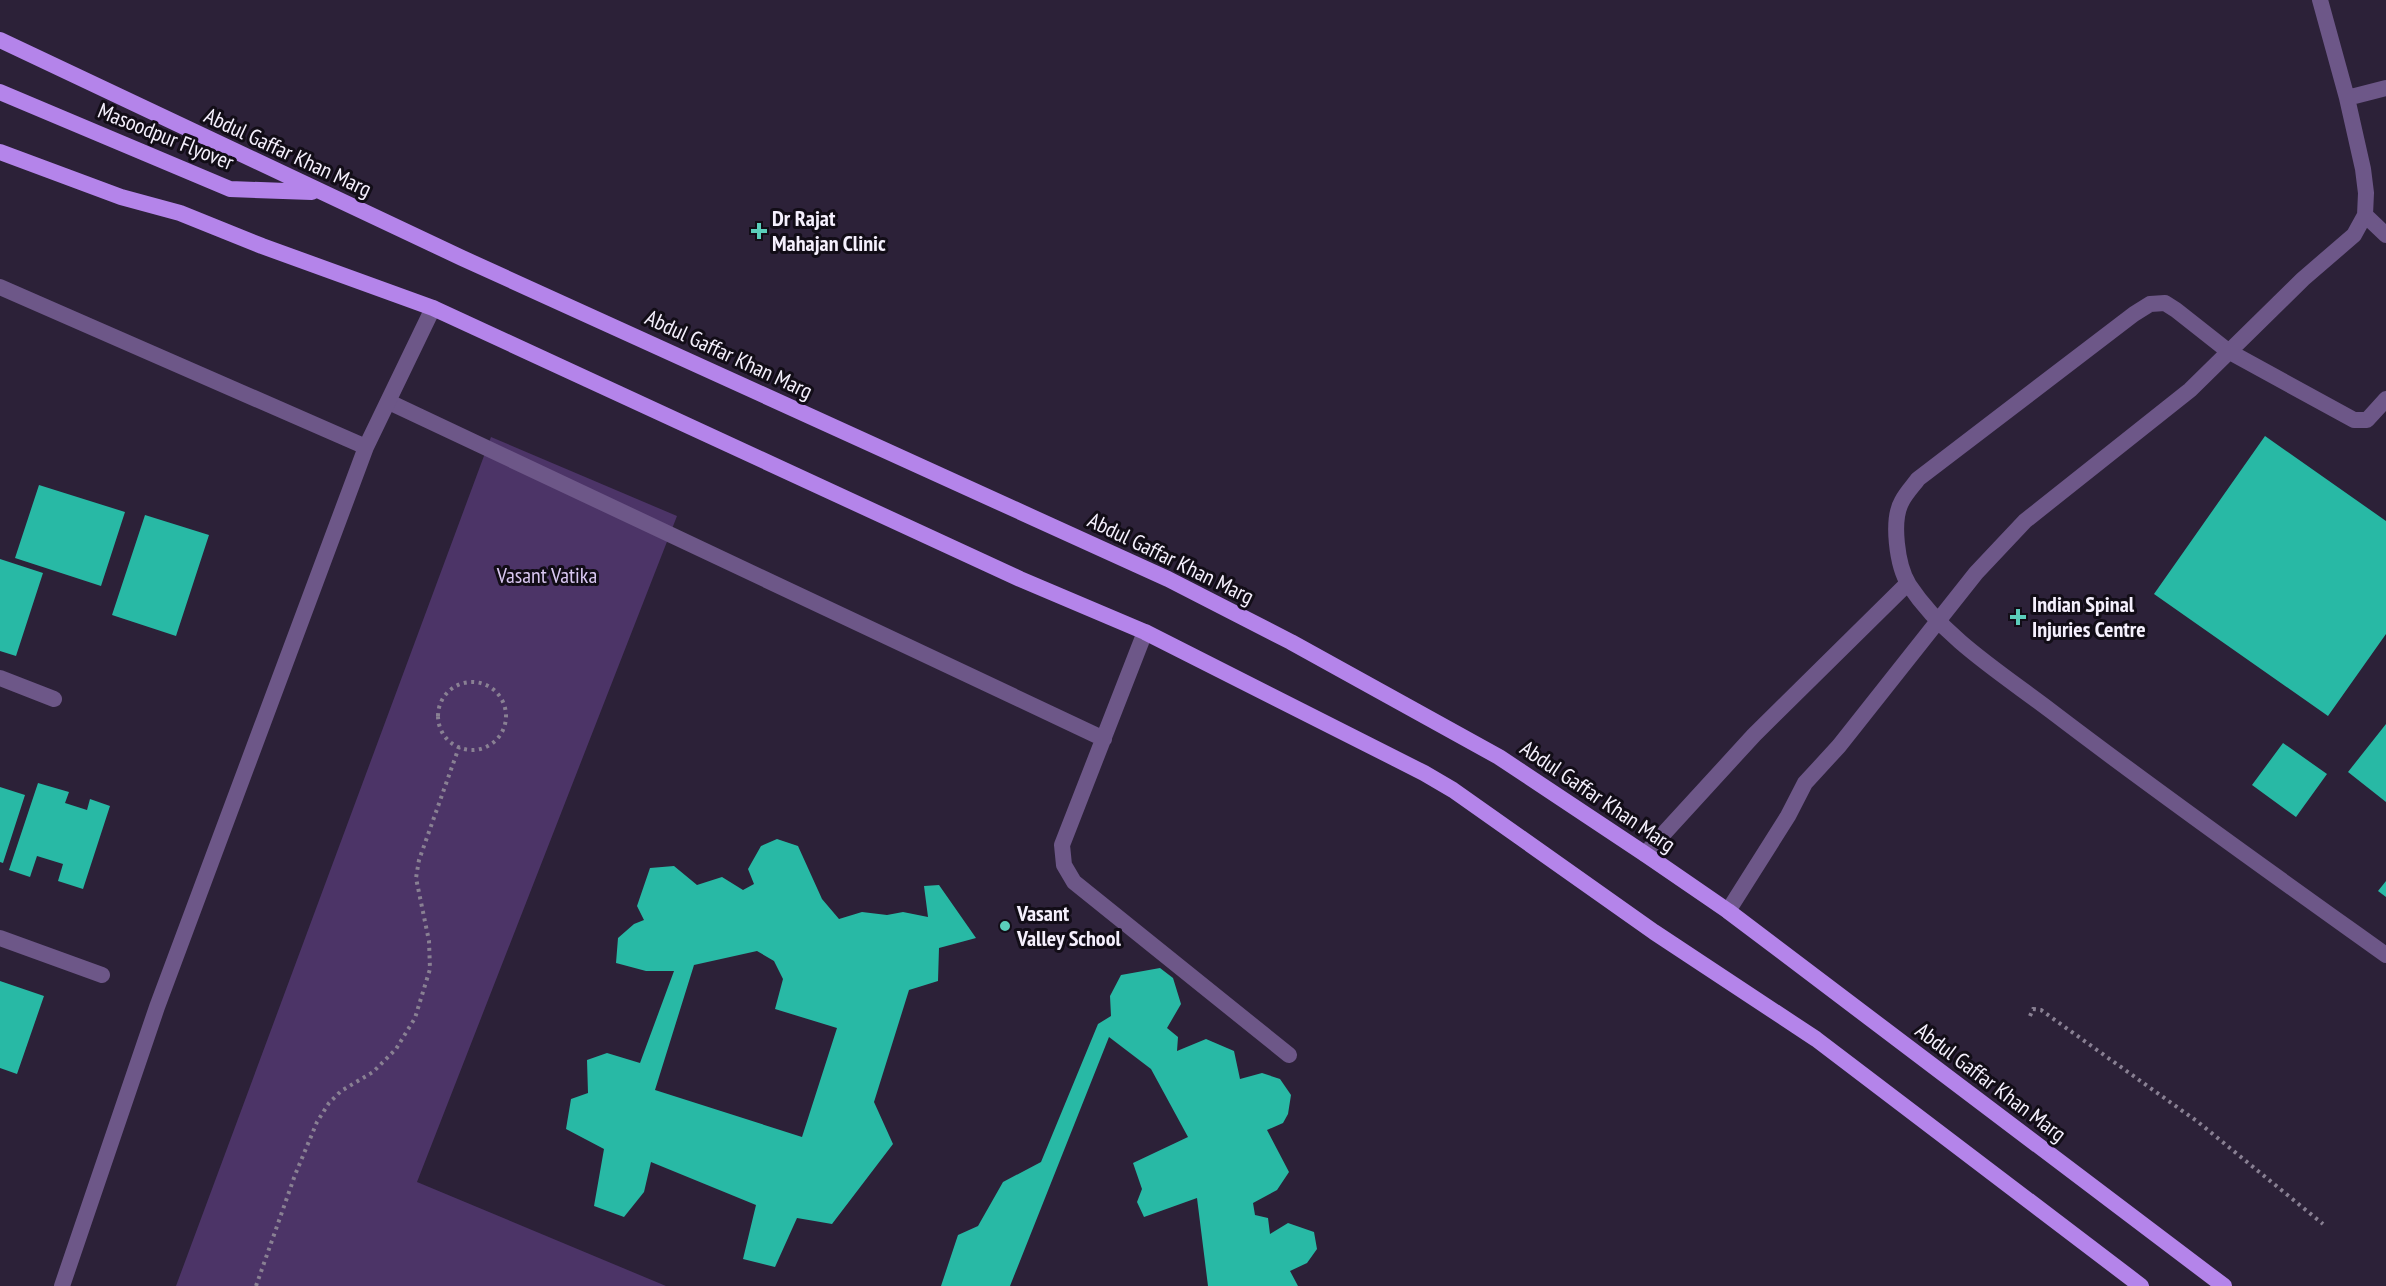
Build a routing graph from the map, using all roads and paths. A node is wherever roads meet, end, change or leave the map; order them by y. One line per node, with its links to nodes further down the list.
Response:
1 (2320, 0): 5 (street)
2 (0, 40): 7 (main road, Abdul Gaffar Khan Marg)
3 (2386, 88): 5 (street)
4 (0, 92): 7 (main road, Masoodpur Flyover)
5 (2347, 99): 8 (street)
6 (0, 152): 11 (main road)
7 (321, 193): 23 (main road, Abdul Gaffar Khan Marg)
8 (2365, 214): 9 (street); 12 (street)
9 (2386, 235)
10 (0, 287): 15 (street)
11 (434, 308): 14 (street); 18 (main road)
12 (2228, 351): 13 (street); 16 (street); 17 (street)
13 (2386, 399)
14 (389, 402): 15 (street); 21 (street)
15 (366, 447): 31 (street)
16 (1908, 583): 17 (street); 23 (street)
17 (1937, 620): 24 (street); 26 (street)
18 (1145, 632): 21 (street); 33 (main road)
19 (0, 678): 20 (street)
20 (54, 699)
21 (1104, 739): 29 (street)
22 (459, 747): 22 (path); 32 (path)
23 (1646, 854): 24 (main road, Abdul Gaffar Khan Marg)
24 (1728, 911): 34 (main road, Abdul Gaffar Khan Marg)
25 (0, 938): 27 (street)
26 (2386, 955)
27 (102, 975)
28 (2030, 1016): 30 (path)
29 (1289, 1054)
30 (2323, 1224)
31 (62, 1286)
32 (256, 1286)
33 (2141, 1286)
34 (2224, 1286)

